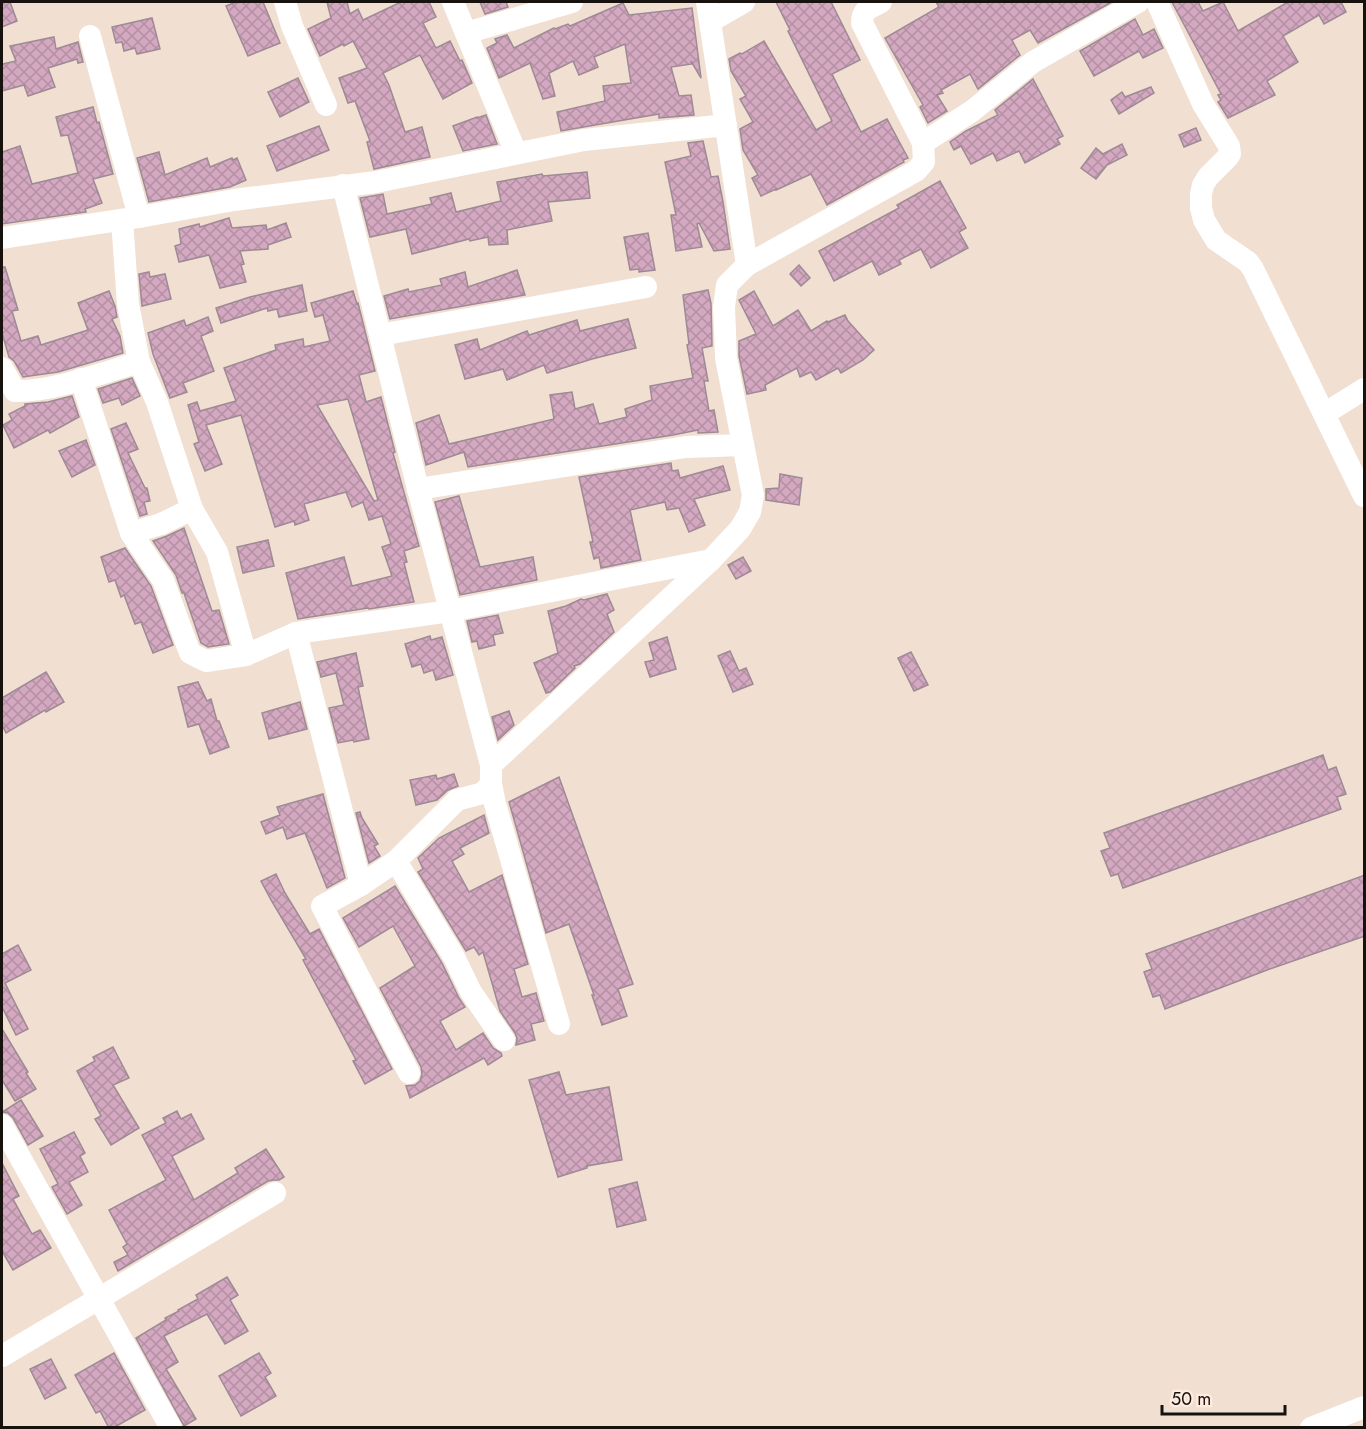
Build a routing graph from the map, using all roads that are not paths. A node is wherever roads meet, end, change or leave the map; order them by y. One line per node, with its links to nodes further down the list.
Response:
1 (285, 2): 11 (street)
2 (453, 2): 9 (street)
3 (572, 2): 9 (street)
4 (744, 2): 8 (street)
5 (880, 2): 13 (street)
6 (1138, 2): 13 (street)
7 (1157, 2): 25 (street)
8 (709, 11): 12 (street)
9 (466, 33): 14 (street)
10 (90, 36): 16 (street)
11 (326, 105)
12 (726, 125): 14 (street); 18 (street)
13 (923, 143): 18 (street)
14 (516, 153): 15 (street)
15 (343, 185): 16 (street); 20 (street)
16 (131, 218): 17 (street); 21 (street)
17 (2, 238)
18 (747, 265): 26 (street)
19 (646, 287): 20 (street)
20 (380, 335): 27 (street)
21 (139, 362): 23 (street); 29 (street)
22 (2, 368): 23 (street)
23 (81, 379): 30 (street)
24 (1365, 389): 25 (street)
25 (1324, 414): 28 (street)
26 (743, 446): 27 (street); 31 (street)
27 (418, 489): 32 (street)
28 (1365, 496)
29 (192, 509): 30 (street); 34 (street)
30 (131, 533): 34 (street)
31 (711, 560): 32 (street); 35 (street)
32 (450, 610): 33 (street); 35 (street)
33 (296, 633): 34 (street); 37 (street)
34 (246, 655)
35 (491, 774): 36 (street); 38 (street)
36 (396, 861): 37 (street); 39 (street)
37 (361, 885): 40 (street)
38 (559, 1024)
39 (504, 1040)
40 (409, 1073)
41 (4, 1132): 43 (street)
42 (275, 1193): 43 (street)
43 (100, 1299): 44 (street); 46 (street)
44 (2, 1356)
45 (1365, 1407): 47 (street)
46 (171, 1428)
47 (1311, 1428)

